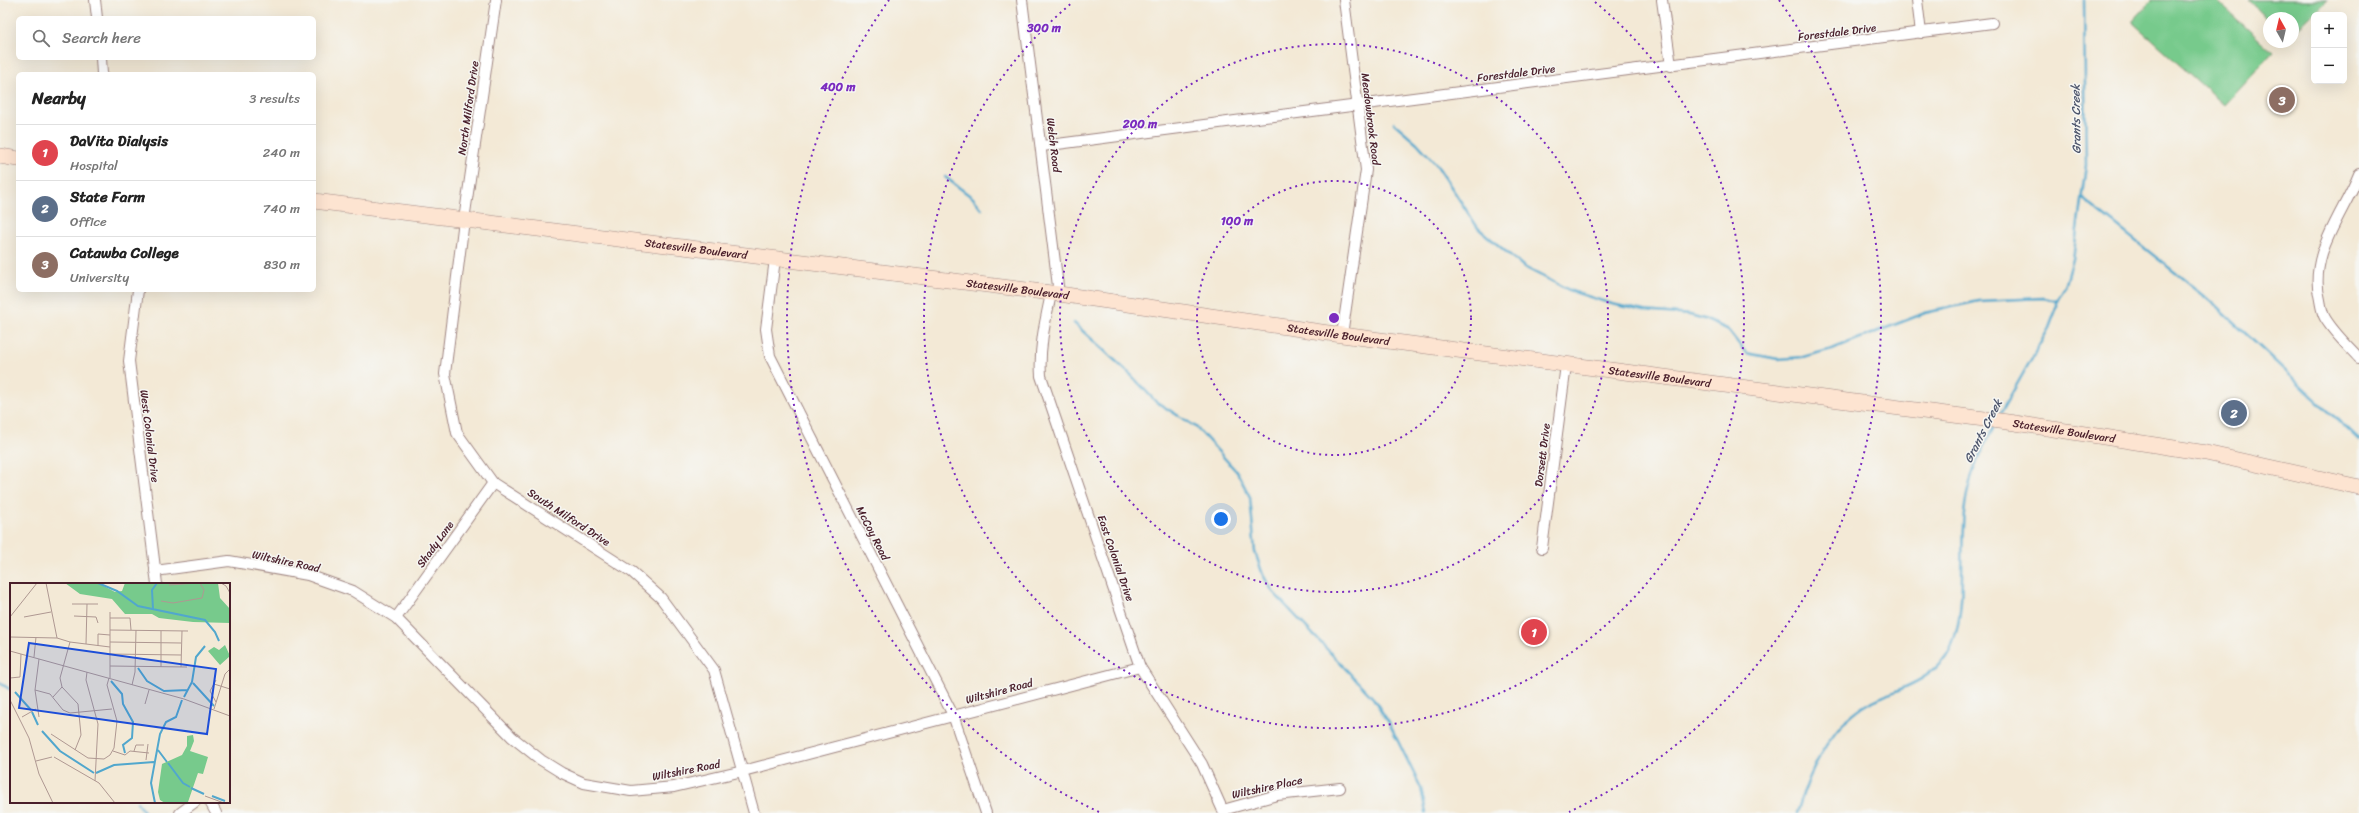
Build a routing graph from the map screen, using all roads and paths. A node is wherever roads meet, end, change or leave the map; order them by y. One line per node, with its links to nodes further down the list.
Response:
1 (95, 0): 7 (street)
2 (496, 0): 19 (street, North Milford Drive)
3 (1022, 0): 14 (street, Welch Road)
4 (1344, 0): 13 (street, Meadowbrook Road)
5 (1662, 0): 11 (street)
6 (1917, 0): 9 (street)
7 (97, 16)
8 (1992, 23): 9 (street, Forestdale Drive)
9 (1921, 33): 11 (street, Forestdale Drive)
10 (101, 60): 12 (street)
11 (1671, 66): 13 (street, Forestdale Drive)
12 (102, 72)
13 (1357, 105): 14 (street, Forestdale Drive); 23 (street, Meadowbrook Road)
14 (1042, 146): 22 (street, Welch Road)
15 (0, 156): 16 (main road)
16 (16, 159)
17 (2358, 180): 24 (street)
18 (316, 200): 19 (main road, Statesville Boulevard)
19 (464, 220): 20 (main road, Statesville Boulevard); 26 (street, South Milford Drive)
20 (775, 259): 22 (main road, Statesville Boulevard); 33 (street, McCoy Road)
21 (138, 292): 29 (street, West Colonial Drive)
22 (1055, 294): 23 (main road, Statesville Boulevard); 32 (street, East Colonial Drive)
23 (1342, 335): 25 (main road, Statesville Boulevard)
24 (2359, 358)
25 (1566, 364): 27 (main road, Statesville Boulevard); 28 (street, Dorsett Drive)
26 (493, 483): 31 (street, Shady Lane); 34 (street, South Milford Drive)
27 (2359, 487)
28 (1542, 548)
29 (155, 571): 30 (street, West Colonial Drive); 31 (street, Wiltshire Road)
30 (157, 583)
31 (396, 618): 34 (street, Wiltshire Road)
32 (1140, 667): 33 (street, Wiltshire Road); 38 (street, East Colonial Drive)
33 (953, 715): 34 (street, Wiltshire Road); 42 (street, McCoy Road)
34 (743, 771): 41 (street, South Milford Drive)
35 (1340, 788): 38 (street, Wiltshire Place)
36 (194, 803): 39 (street)
37 (211, 803): 40 (street)
38 (1223, 811)
39 (180, 813)
40 (216, 813)
41 (754, 813)
42 (986, 813)

